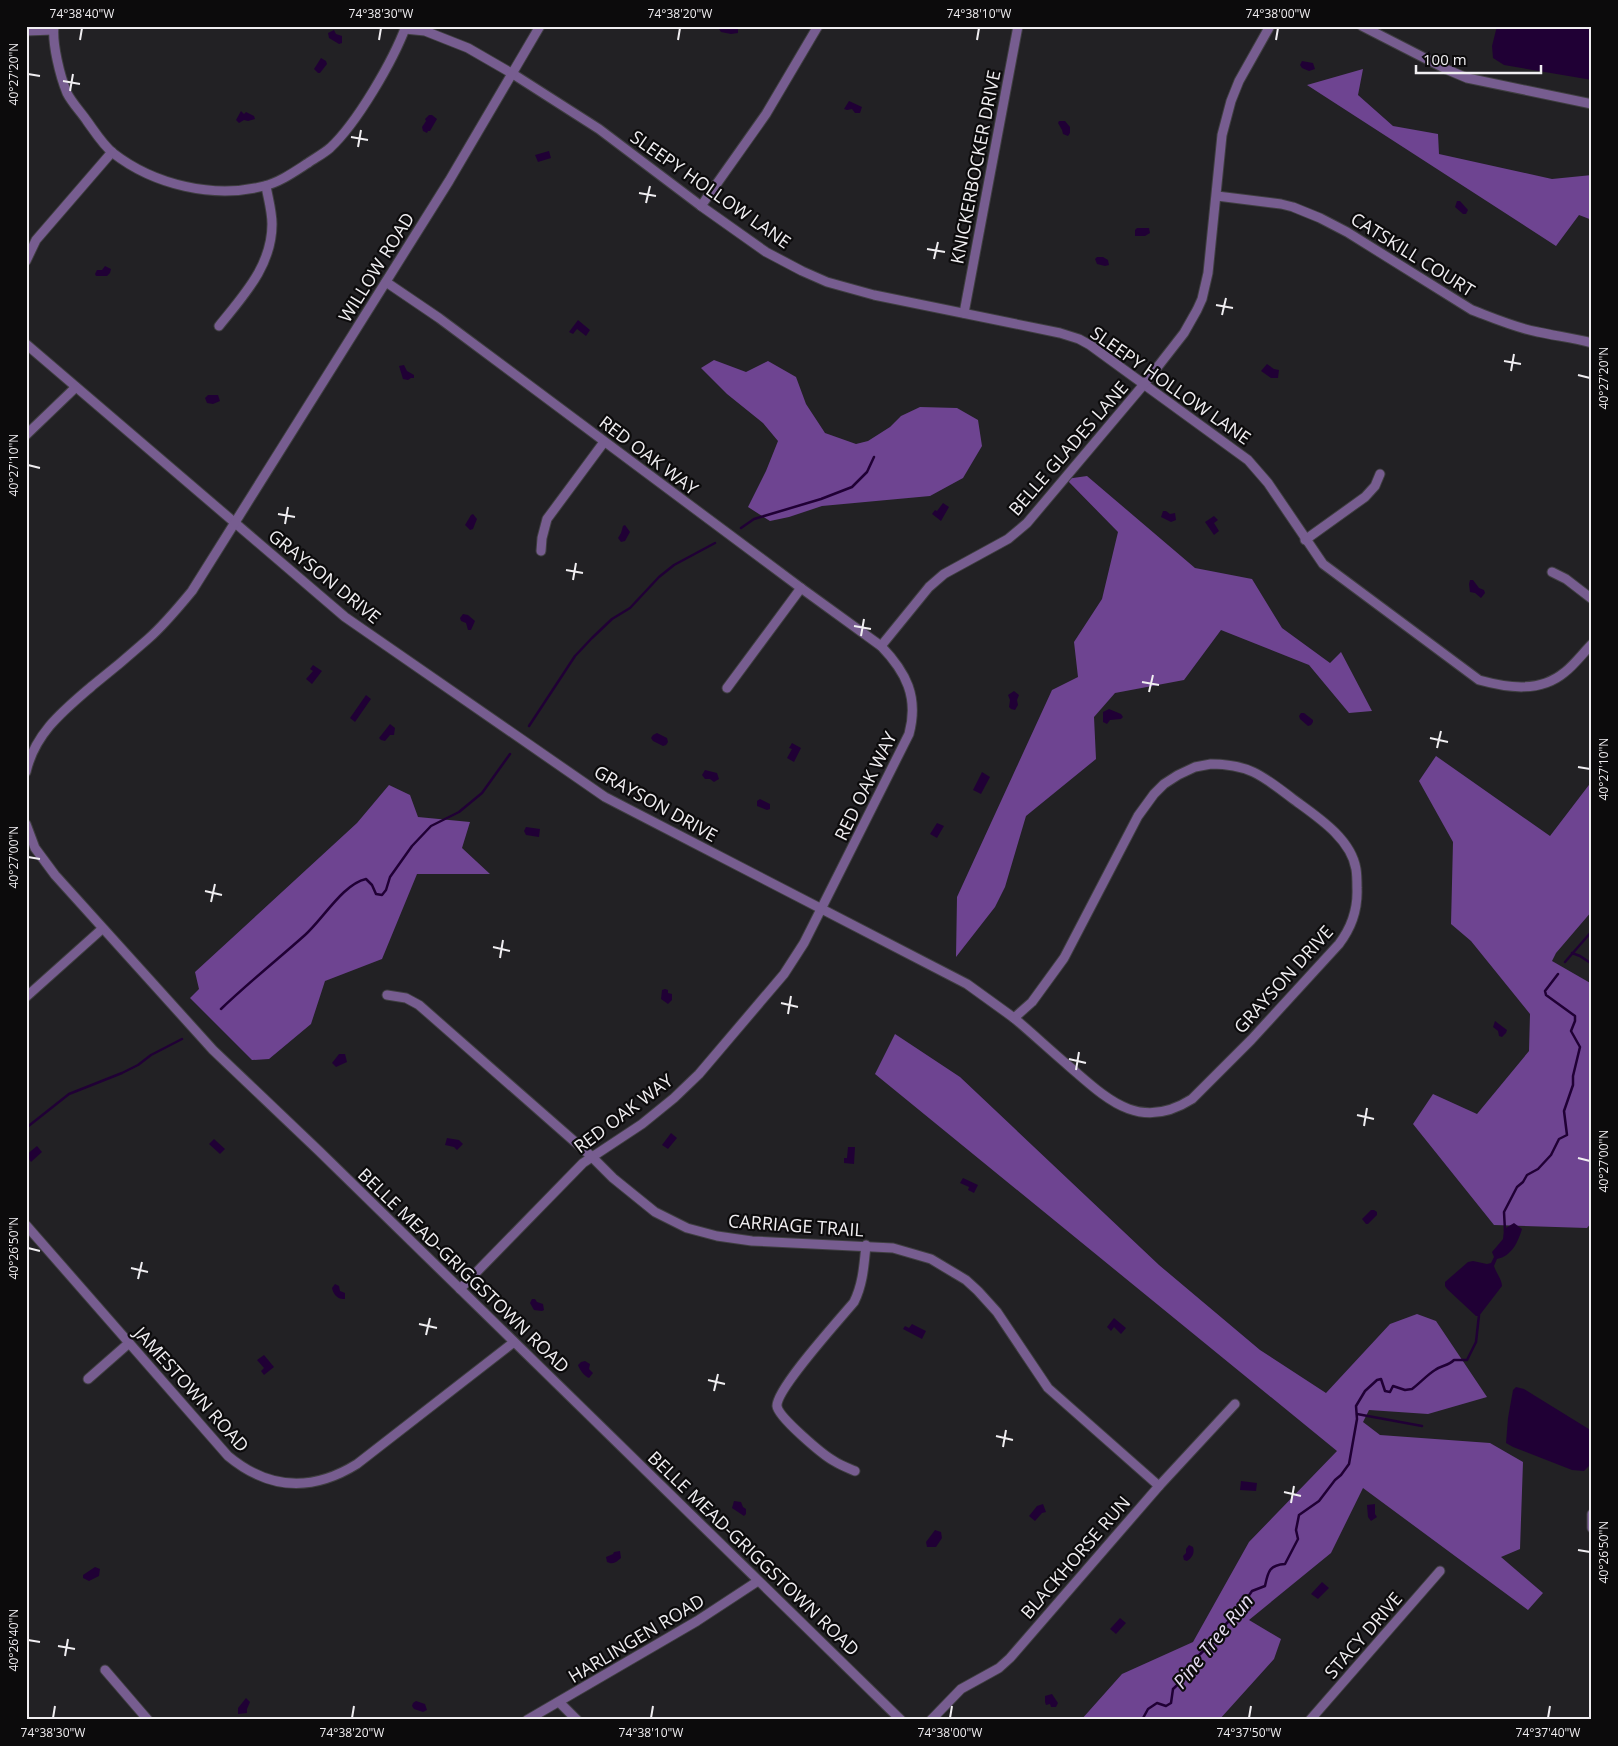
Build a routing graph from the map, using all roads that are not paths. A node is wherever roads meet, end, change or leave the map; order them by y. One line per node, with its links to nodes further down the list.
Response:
1 (540, 26): 9 (street, WILLOW ROAD)
2 (818, 26): 14 (street)
3 (1018, 26): 19 (street, KNICKERBOCKER DRIVE)
4 (1270, 26): 13 (street, BELLE GLADES LANE)
5 (1362, 26): 10 (street)
6 (54, 28): 8 (street); 11 (street)
7 (405, 28): 9 (street, SLEEPY HOLLOW LANE); 12 (street)
8 (26, 31)
9 (513, 74): 14 (street, SLEEPY HOLLOW LANE); 18 (street, WILLOW ROAD)
10 (1592, 104)
11 (112, 152): 12 (street); 15 (street)
12 (266, 186): 20 (street)
13 (1217, 196): 21 (street, CATSKILL COURT); 23 (street, BELLE GLADES LANE)
14 (701, 206): 19 (street, SLEEPY HOLLOW LANE)
15 (36, 240): 16 (street); 17 (street)
16 (26, 246)
17 (26, 261)
18 (386, 282): 26 (street, RED OAK WAY); 28 (street, WILLOW ROAD)
19 (964, 313): 23 (street, SLEEPY HOLLOW LANE)
20 (219, 326)
21 (1592, 343)
22 (26, 344): 24 (street)
23 (1145, 383): 29 (street, SLEEPY HOLLOW LANE); 35 (street, BELLE GLADES LANE)
24 (76, 386): 25 (street); 28 (street)
25 (26, 435)
26 (604, 442): 30 (street); 32 (street, RED OAK WAY)
27 (1380, 474): 29 (street)
28 (235, 523): 37 (street); 39 (street, GRAYSON DRIVE)
29 (1305, 540): 34 (street, SLEEPY HOLLOW LANE)
30 (541, 551)
31 (1552, 572): 33 (street)
32 (801, 588): 35 (street, RED OAK WAY); 36 (street)
33 (1592, 599)
34 (1592, 644)
35 (881, 646): 39 (street, RED OAK WAY)
36 (727, 688)
37 (26, 772)
38 (26, 824): 40 (street, BELLE MEAD-GRIGGSTOWN ROAD)
39 (821, 909): 43 (street, GRAYSON DRIVE); 44 (street, RED OAK WAY)
40 (102, 928): 42 (street); 47 (street, BELLE MEAD-GRIGGSTOWN ROAD)
41 (387, 995): 44 (street, CARRIAGE TRAIL)
42 (26, 997)
43 (1014, 1018): 43 (street, GRAYSON DRIVE)
44 (591, 1156): 46 (street, CARRIAGE TRAIL); 47 (street, RED OAK WAY)
45 (26, 1225): 49 (street, JAMESTOWN ROAD)
46 (866, 1245): 52 (street); 53 (street, CARRIAGE TRAIL)
47 (460, 1289): 48 (street, BELLE MEAD-GRIGGSTOWN ROAD)
48 (514, 1342): 49 (street, JAMESTOWN ROAD); 57 (street, BELLE MEAD-GRIGGSTOWN ROAD)
49 (128, 1343): 50 (street)
50 (88, 1379)
51 (1234, 1404): 53 (street, BLACKHORSE RUN)
52 (855, 1471)
53 (1159, 1486): 64 (street, BLACKHORSE RUN)
54 (1592, 1514): 55 (street)
55 (1592, 1528)
56 (1440, 1571): 65 (street, STACY DRIVE)
57 (758, 1581): 59 (street, HARLINGEN ROAD); 63 (street, BELLE MEAD-GRIGGSTOWN ROAD)
58 (105, 1670): 60 (street)
59 (559, 1702): 61 (street, HARLINGEN ROAD); 62 (street)
60 (148, 1720)
61 (528, 1720)
62 (577, 1720)
63 (901, 1720)
64 (931, 1720)
65 (1310, 1720)

